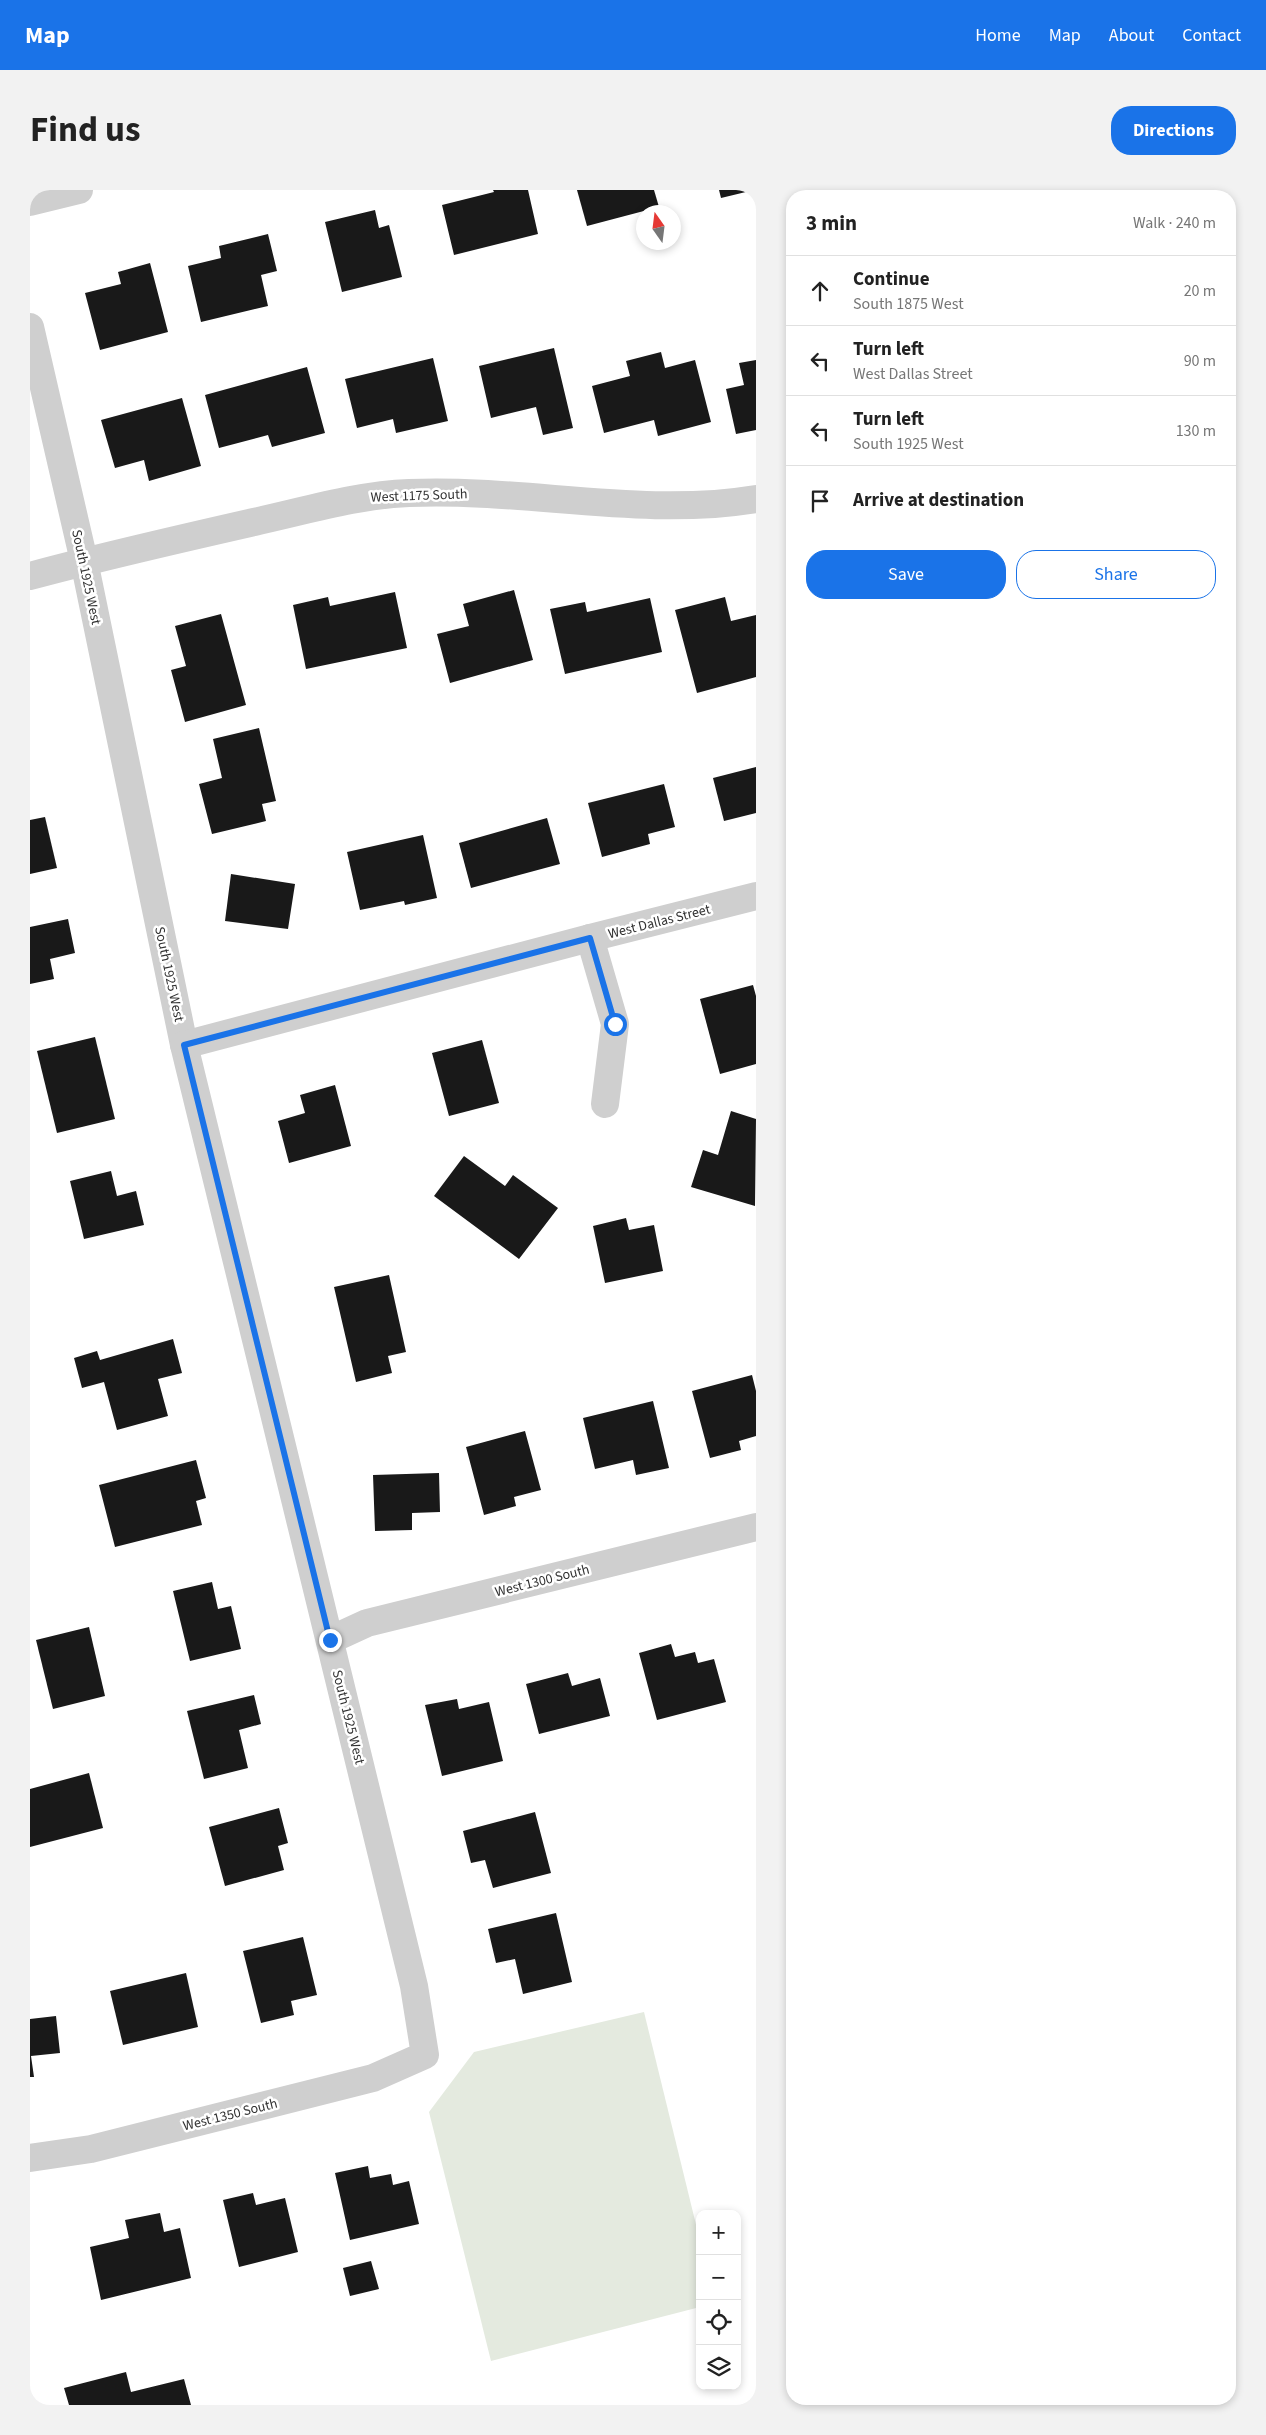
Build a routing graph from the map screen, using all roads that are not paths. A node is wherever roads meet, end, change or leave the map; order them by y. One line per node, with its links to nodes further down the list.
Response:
1 (79, 190): 2 (street)
2 (30, 202)
3 (30, 328): 5 (street, South 1925 West)
4 (756, 499): 5 (street, West 1175 South)
5 (84, 561): 6 (street, West 1175 South); 9 (street, South 1925 West)
6 (30, 576)
7 (756, 896): 8 (street, West Dallas Street)
8 (590, 938): 9 (street, West Dallas Street); 10 (street)
9 (184, 1045): 12 (street, South 1925 West)
10 (604, 1104)
11 (756, 1527): 12 (street, West 1300 South)
12 (330, 1640): 13 (street, South 1925 West)
13 (425, 2055): 14 (street, West 1350 South)
14 (30, 2158)

